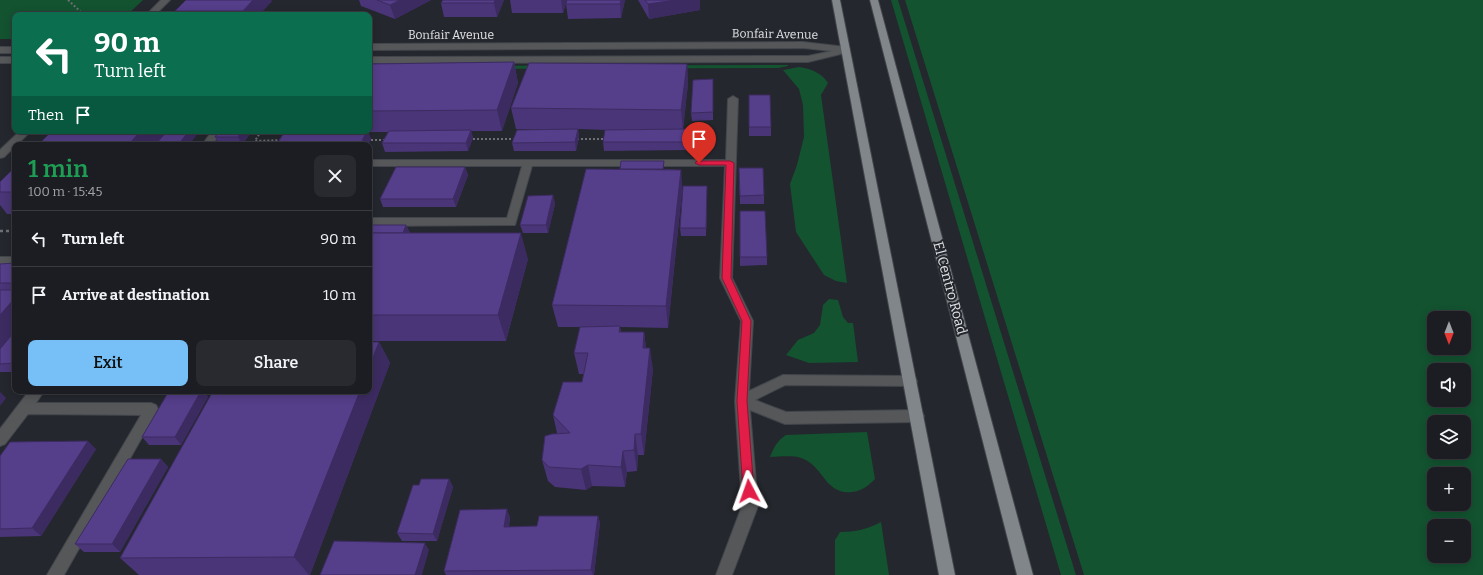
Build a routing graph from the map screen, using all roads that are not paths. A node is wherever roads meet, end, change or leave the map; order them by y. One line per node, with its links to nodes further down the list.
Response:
1 (166, 0): 4 (street)
2 (836, 0): 8 (main road)
3 (874, 0): 32 (main road, El Centro Road)
4 (153, 12)
5 (372, 47): 8 (street, Bonfair Avenue)
6 (0, 50): 7 (street)
7 (12, 50)
8 (846, 50): 11 (street, Bonfair Avenue); 23 (main road)
9 (0, 60): 10 (street)
10 (12, 60)
11 (372, 60)
12 (733, 99): 19 (street)
13 (23, 134): 14 (street)
14 (14, 142)
15 (12, 144): 16 (street)
16 (0, 155)
17 (372, 163): 18 (street)
18 (528, 163): 19 (street); 20 (street)
19 (730, 163): 25 (street)
20 (372, 222)
21 (0, 261): 22 (street)
22 (12, 261)
23 (910, 381): 25 (street); 27 (main road)
24 (35, 394): 26 (street)
25 (742, 401): 27 (street); 30 (street)
26 (24, 408): 28 (street); 29 (street)
27 (917, 416): 31 (main road)
28 (0, 440)
29 (55, 575)
30 (724, 575)
31 (947, 575)
32 (1026, 575)

